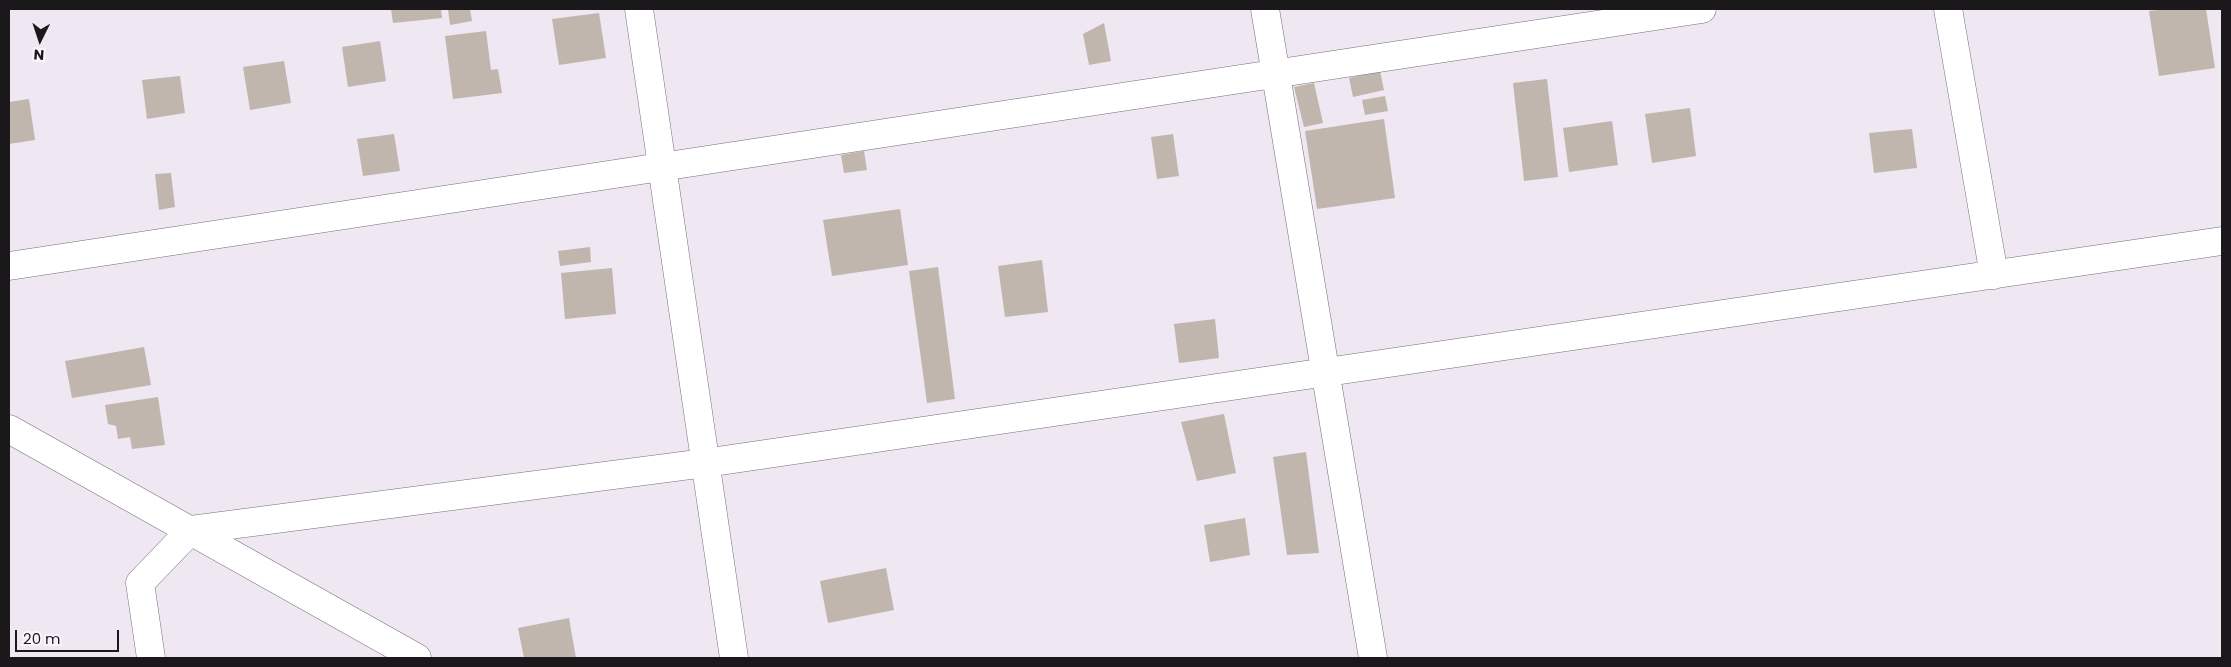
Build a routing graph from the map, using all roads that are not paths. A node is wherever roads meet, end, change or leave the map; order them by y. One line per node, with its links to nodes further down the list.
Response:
1 (639, 9): 6 (street)
2 (1266, 9): 5 (street)
3 (1702, 9): 5 (street)
4 (1948, 9): 9 (street)
5 (1276, 74): 6 (street); 10 (street)
6 (662, 167): 8 (street); 12 (street)
7 (2222, 241): 9 (street)
8 (9, 266)
9 (1994, 275): 10 (street)
10 (1326, 372): 12 (street); 17 (street)
11 (9, 429): 13 (street)
12 (705, 463): 13 (street); 16 (street)
13 (191, 530): 14 (street); 15 (street)
14 (152, 658)
15 (417, 658)
16 (734, 658)
17 (1373, 658)

